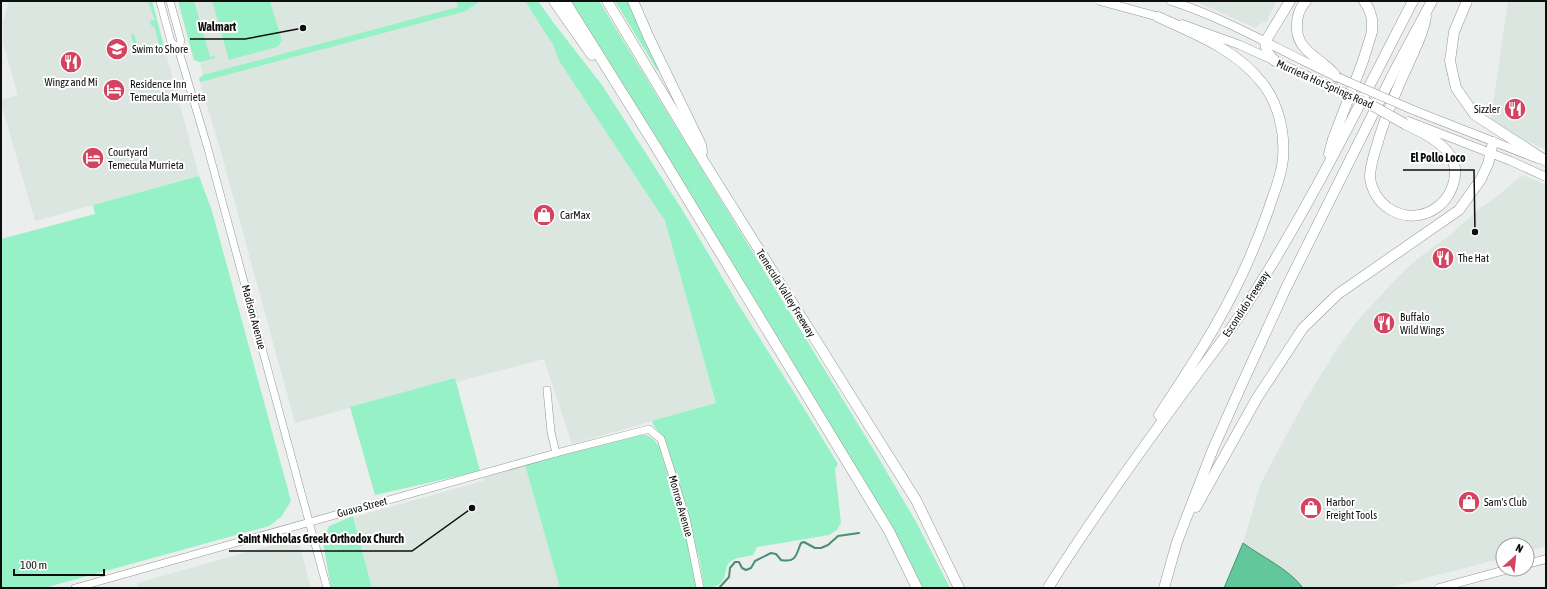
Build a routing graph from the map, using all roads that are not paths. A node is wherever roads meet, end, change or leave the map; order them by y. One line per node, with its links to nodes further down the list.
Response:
1 (160, 1): 18 (street, Madison Avenue)
2 (170, 1): 18 (street, Madison Avenue)
3 (554, 1): 24 (highway)
4 (566, 1): 24 (highway)
5 (607, 1): 26 (highway, Temecula Valley Freeway)
6 (633, 1): 26 (highway)
7 (1100, 1): 14 (main road, Murrieta Hot Springs Road)
8 (1171, 1): 17 (main road, Murrieta Hot Springs Road)
9 (1290, 1): 17 (highway)
10 (1306, 1): 20 (highway)
11 (1364, 1): 28 (highway)
12 (1413, 1): 28 (highway, Escondido Freeway)
13 (1467, 1): 27 (highway)
14 (1108, 2): 16 (main road, Murrieta Hot Springs Road)
15 (1430, 5): 22 (highway); 35 (highway)
16 (1158, 17): 19 (main road, Murrieta Hot Springs Road); 33 (highway)
17 (1265, 42): 19 (highway); 20 (main road, Murrieta Hot Springs Road)
18 (178, 48): 34 (street, Madison Avenue)
19 (1274, 61): 21 (main road, Murrieta Hot Springs Road, bridge)
20 (1337, 77): 23 (main road, Murrieta Hot Springs Road, bridge)
21 (1366, 102): 22 (highway, bridge)
22 (1406, 122): 25 (main road)
23 (1493, 142): 25 (highway); 27 (main road, Murrieta Hot Springs Road)
24 (656, 146): 42 (highway)
25 (1491, 153): 29 (main road); 35 (highway)
26 (704, 162): 43 (highway, Temecula Valley Freeway)
27 (1546, 162)
28 (1324, 172): 33 (highway, Escondido Freeway)
29 (1546, 176)
30 (547, 390): 32 (street)
31 (649, 429): 32 (street, Guava Street); 41 (street, Monroe Avenue)
32 (556, 453): 34 (street, Guava Street)
33 (1115, 487): 44 (highway, Escondido Freeway)
34 (310, 521): 39 (street, Guava Street); 40 (street, Madison Avenue)
35 (1177, 542): 45 (highway)
36 (1546, 559): 37 (main road)
37 (1535, 562)
38 (1495, 573): 46 (main road)
39 (75, 588)
40 (327, 588)
41 (700, 588)
42 (917, 588)
43 (959, 588)
44 (1048, 588)
45 (1164, 588)
46 (1439, 588)

